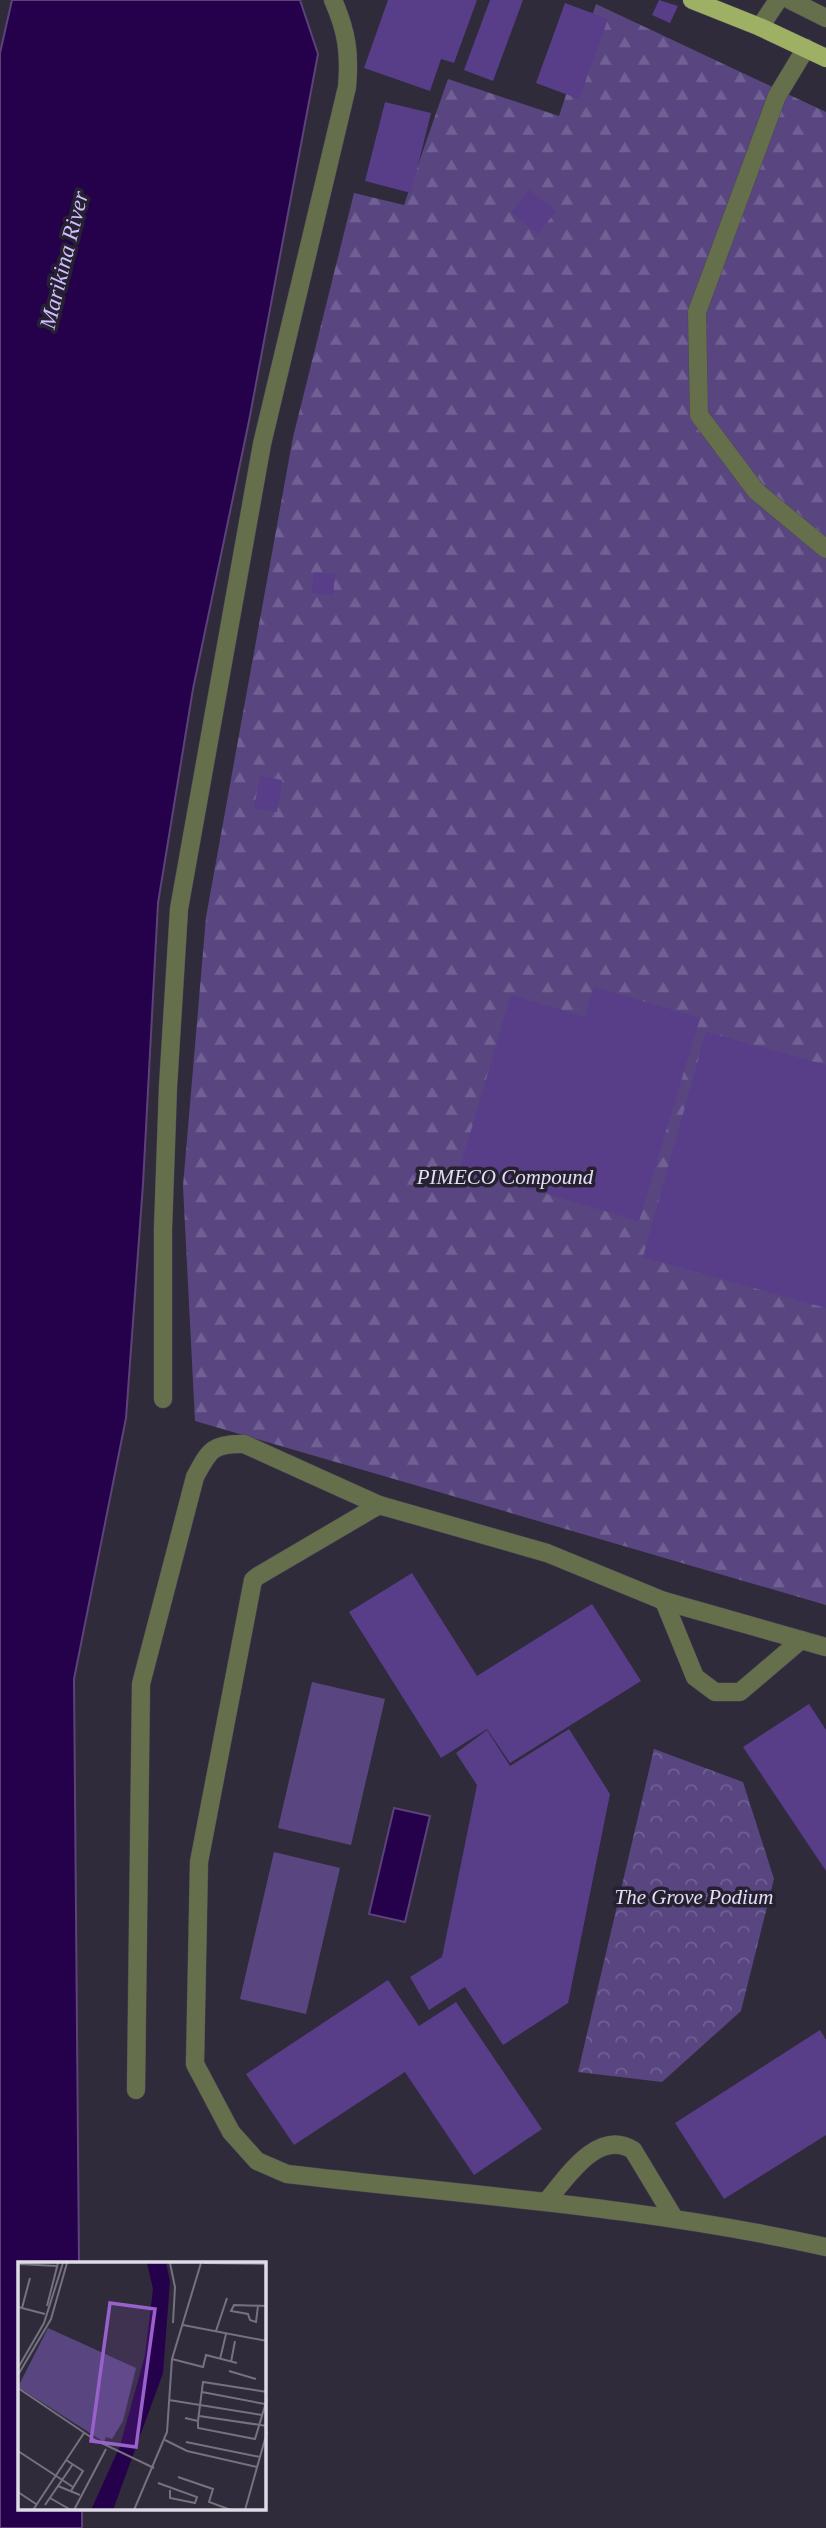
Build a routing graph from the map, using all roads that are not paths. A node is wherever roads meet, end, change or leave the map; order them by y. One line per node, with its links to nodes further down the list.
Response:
1 (333, 0): 10 (lane)
2 (692, 0): 6 (main road)
3 (778, 0): 6 (lane)
4 (790, 0): 5 (lane)
5 (826, 18)
6 (760, 27): 7 (main road)
7 (806, 48): 8 (main road); 9 (lane)
8 (826, 58)
9 (826, 550)
10 (163, 1399)
11 (379, 1505): 12 (lane); 15 (lane); 16 (lane)
12 (664, 1601): 13 (lane); 13 (lane)
13 (801, 1640): 14 (lane)
14 (826, 1647)
15 (136, 2091)
16 (546, 2202): 17 (lane); 17 (lane)
17 (674, 2218): 18 (lane)
18 (826, 2247)

